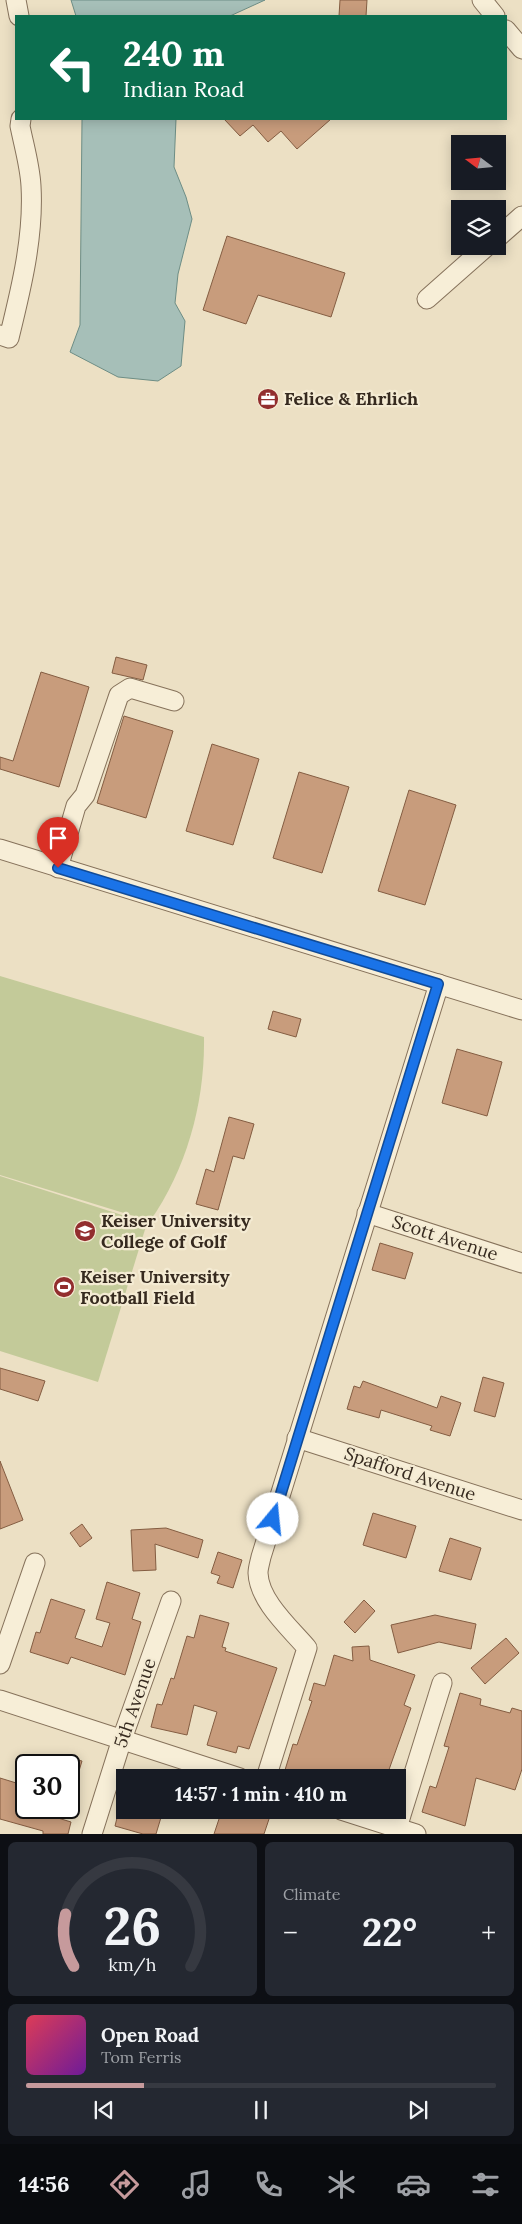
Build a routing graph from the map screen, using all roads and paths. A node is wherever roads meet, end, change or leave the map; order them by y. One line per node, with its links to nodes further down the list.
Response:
1 (16, 0): 3 (street)
2 (482, 0): 4 (street)
3 (19, 15)
4 (494, 15)
5 (507, 31): 6 (street)
6 (522, 49)
7 (21, 120): 12 (street)
8 (522, 216): 9 (street)
9 (506, 230)
10 (477, 255): 11 (street)
11 (427, 299)
12 (0, 335)
13 (174, 700): 15 (street)
14 (0, 849): 15 (street)
15 (58, 868): 16 (street)
16 (438, 984): 17 (street); 18 (street)
17 (522, 1010)
18 (367, 1213): 19 (street, Scott Avenue); 20 (street)
19 (522, 1262)
20 (297, 1438): 21 (street, Spafford Avenue); 29 (street)
21 (522, 1510)
22 (35, 1563): 24 (street)
23 (171, 1601): 27 (street, 5th Avenue)
24 (0, 1664)
25 (442, 1683): 31 (street)
26 (0, 1700): 27 (street)
27 (122, 1740): 28 (street); 32 (street, 5th Avenue)
28 (212, 1769)
29 (269, 1769)
30 (369, 1819): 31 (street)
31 (397, 1828): 33 (street)
32 (92, 1834)
33 (416, 1834)

